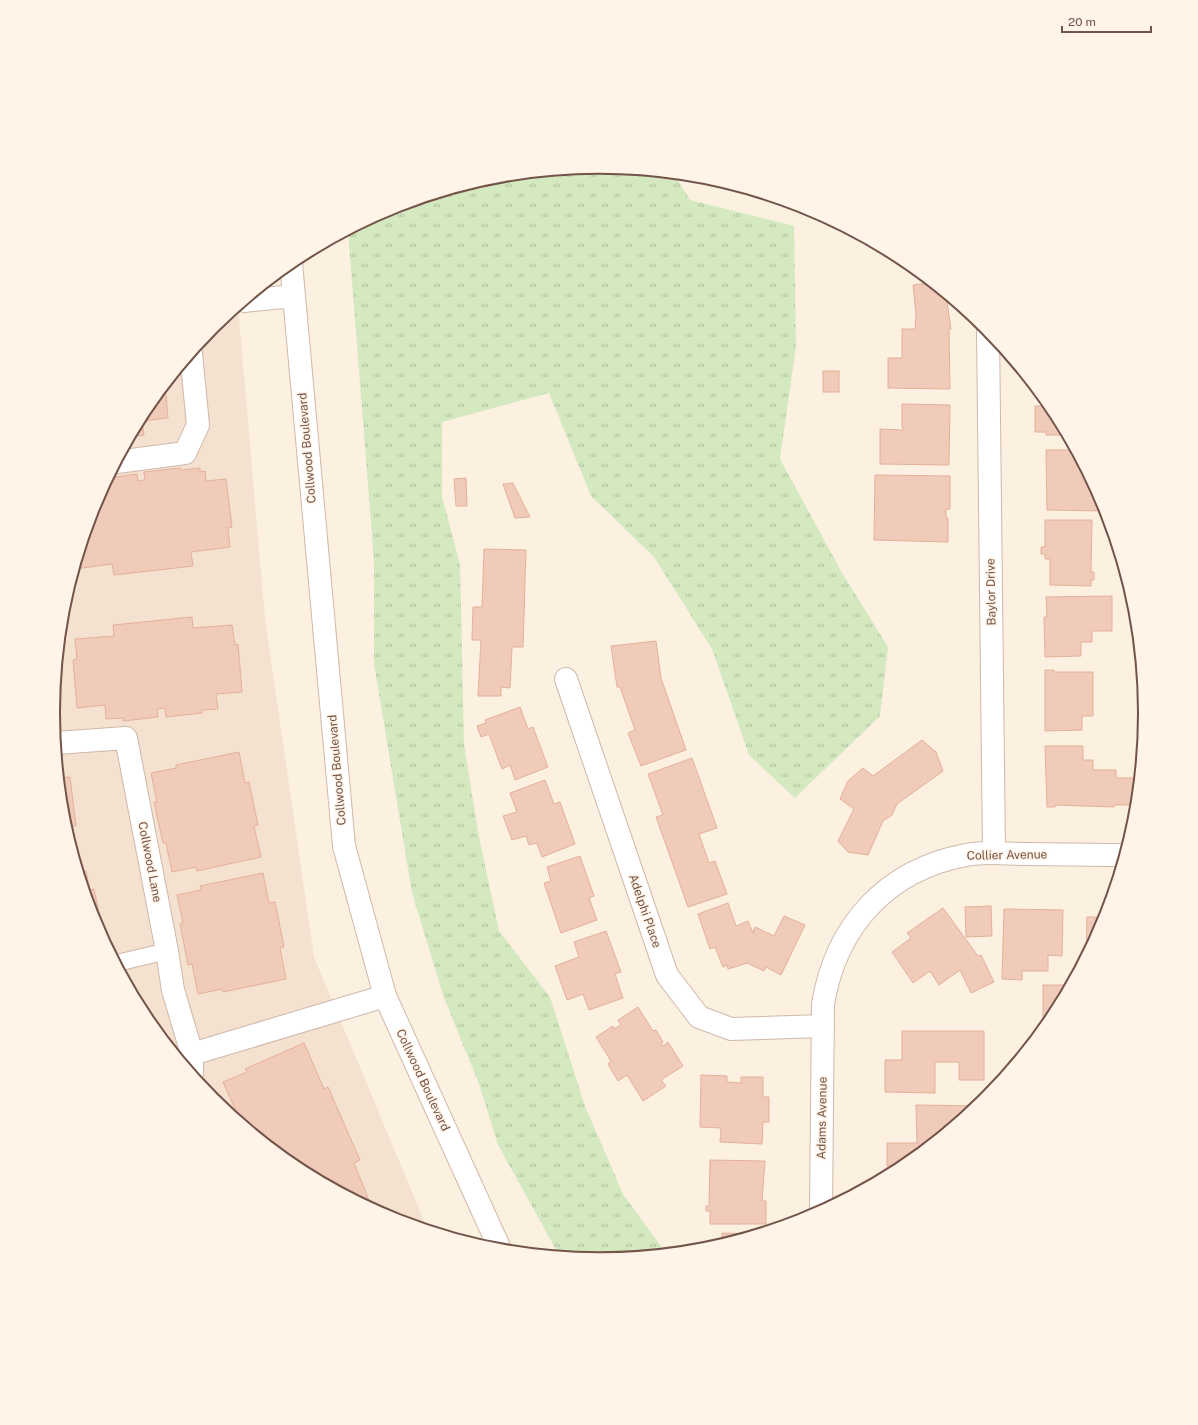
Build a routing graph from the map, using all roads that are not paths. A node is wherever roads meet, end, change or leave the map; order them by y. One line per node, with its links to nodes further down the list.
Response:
1 (291, 270): 2 (street, Collwood Boulevard)
2 (293, 296): 3 (street); 13 (street, Collwood Boulevard)
3 (254, 299)
4 (988, 340): 9 (street, Baylor Drive)
5 (192, 360): 6 (street)
6 (123, 461)
7 (566, 679): 14 (street, Adelphi Place)
8 (61, 743): 11 (street, Collwood Lane)
9 (994, 853): 10 (street, Collier Avenue); 14 (street, Collier Avenue)
10 (1119, 856)
11 (167, 951): 12 (lane); 15 (street, Collwood Lane)
12 (122, 962)
13 (385, 996): 15 (street, Collwood Lane); 17 (street, Collwood Boulevard)
14 (823, 1026): 16 (street, Adams Avenue)
15 (192, 1063)
16 (821, 1203)
17 (497, 1241)

